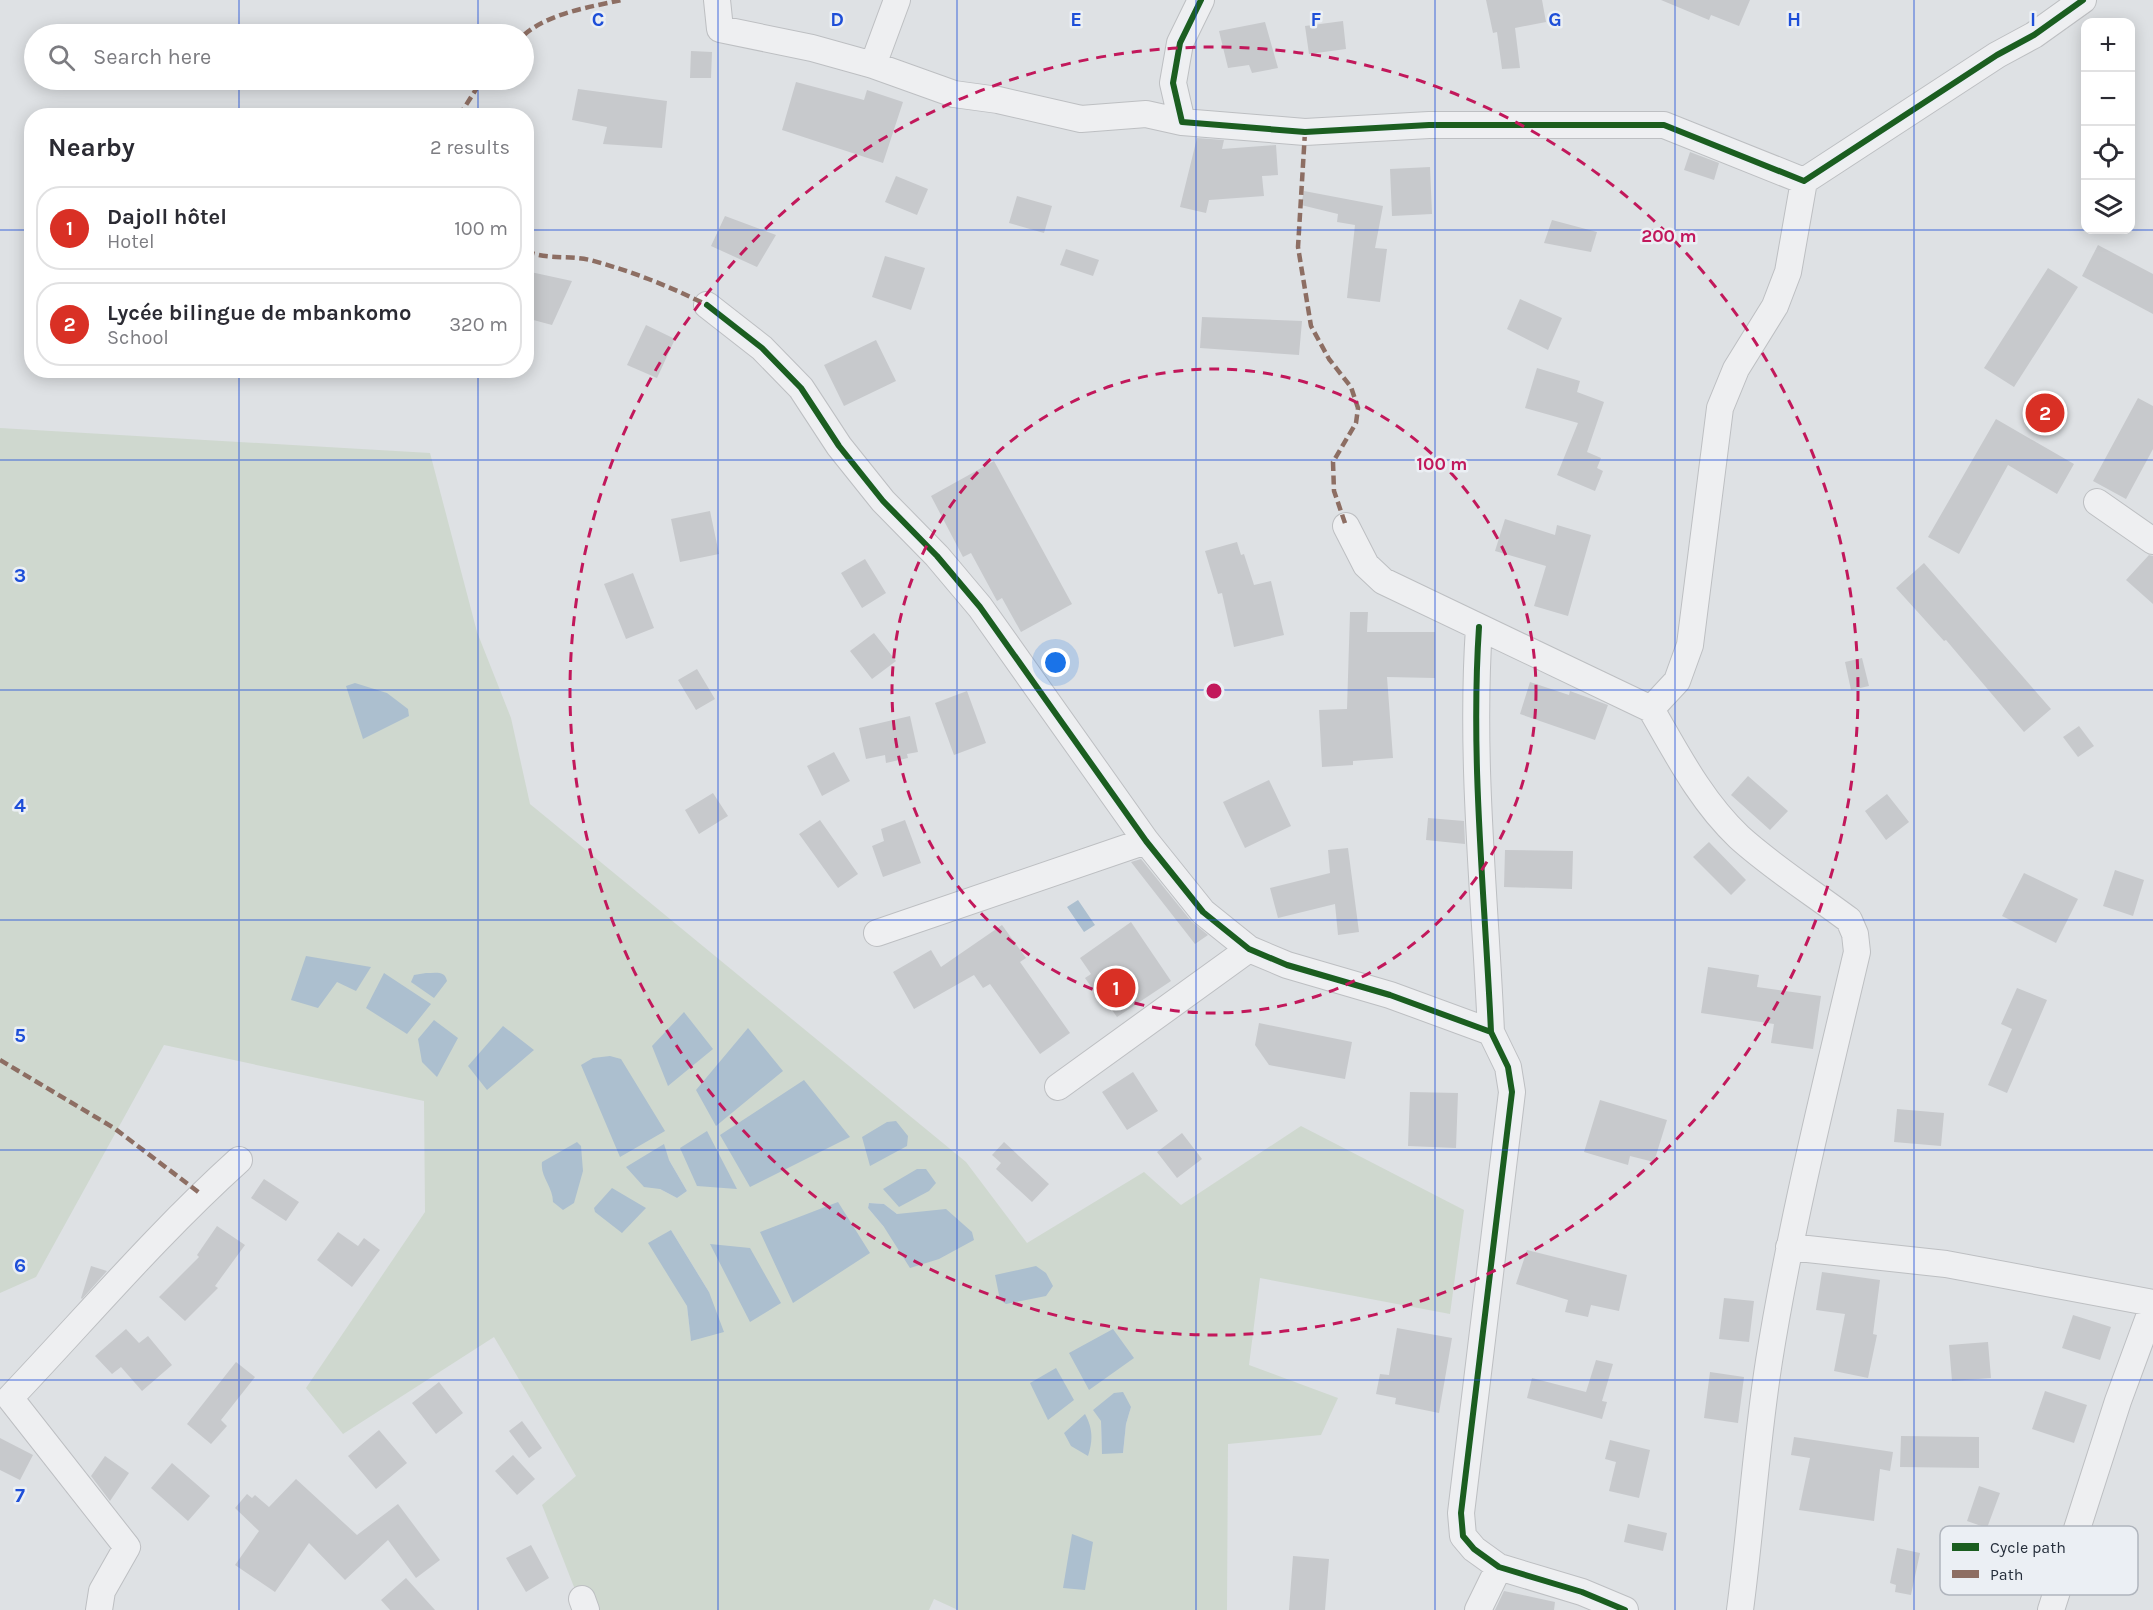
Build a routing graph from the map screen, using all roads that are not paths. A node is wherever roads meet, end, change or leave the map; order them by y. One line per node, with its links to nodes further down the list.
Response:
1 (717, 0): 5 (street)
2 (897, 0): 5 (street)
3 (1201, 0): 6 (street)
4 (2083, 0): 7 (street)
5 (873, 65): 6 (street)
6 (1182, 122): 7 (street)
7 (1804, 182): 13 (street)
8 (706, 305): 14 (street)
9 (2097, 502): 11 (street)
10 (1346, 526): 12 (street)
11 (2153, 542)
12 (1479, 627): 13 (street); 17 (street)
13 (1652, 709): 20 (street)
14 (1146, 841): 15 (street); 16 (street)
15 (877, 933)
16 (1249, 949): 17 (street); 18 (street)
17 (1491, 1032): 23 (street)
18 (1058, 1087)
19 (238, 1160): 25 (street)
20 (1789, 1246): 21 (street); 28 (street)
21 (2153, 1304): 22 (street)
22 (2078, 1526)
23 (1499, 1567): 26 (street); 27 (street)
24 (2056, 1595): 29 (street)
25 (99, 1610)
26 (1478, 1610)
27 (1625, 1610)
28 (1740, 1610)
29 (2051, 1610)

